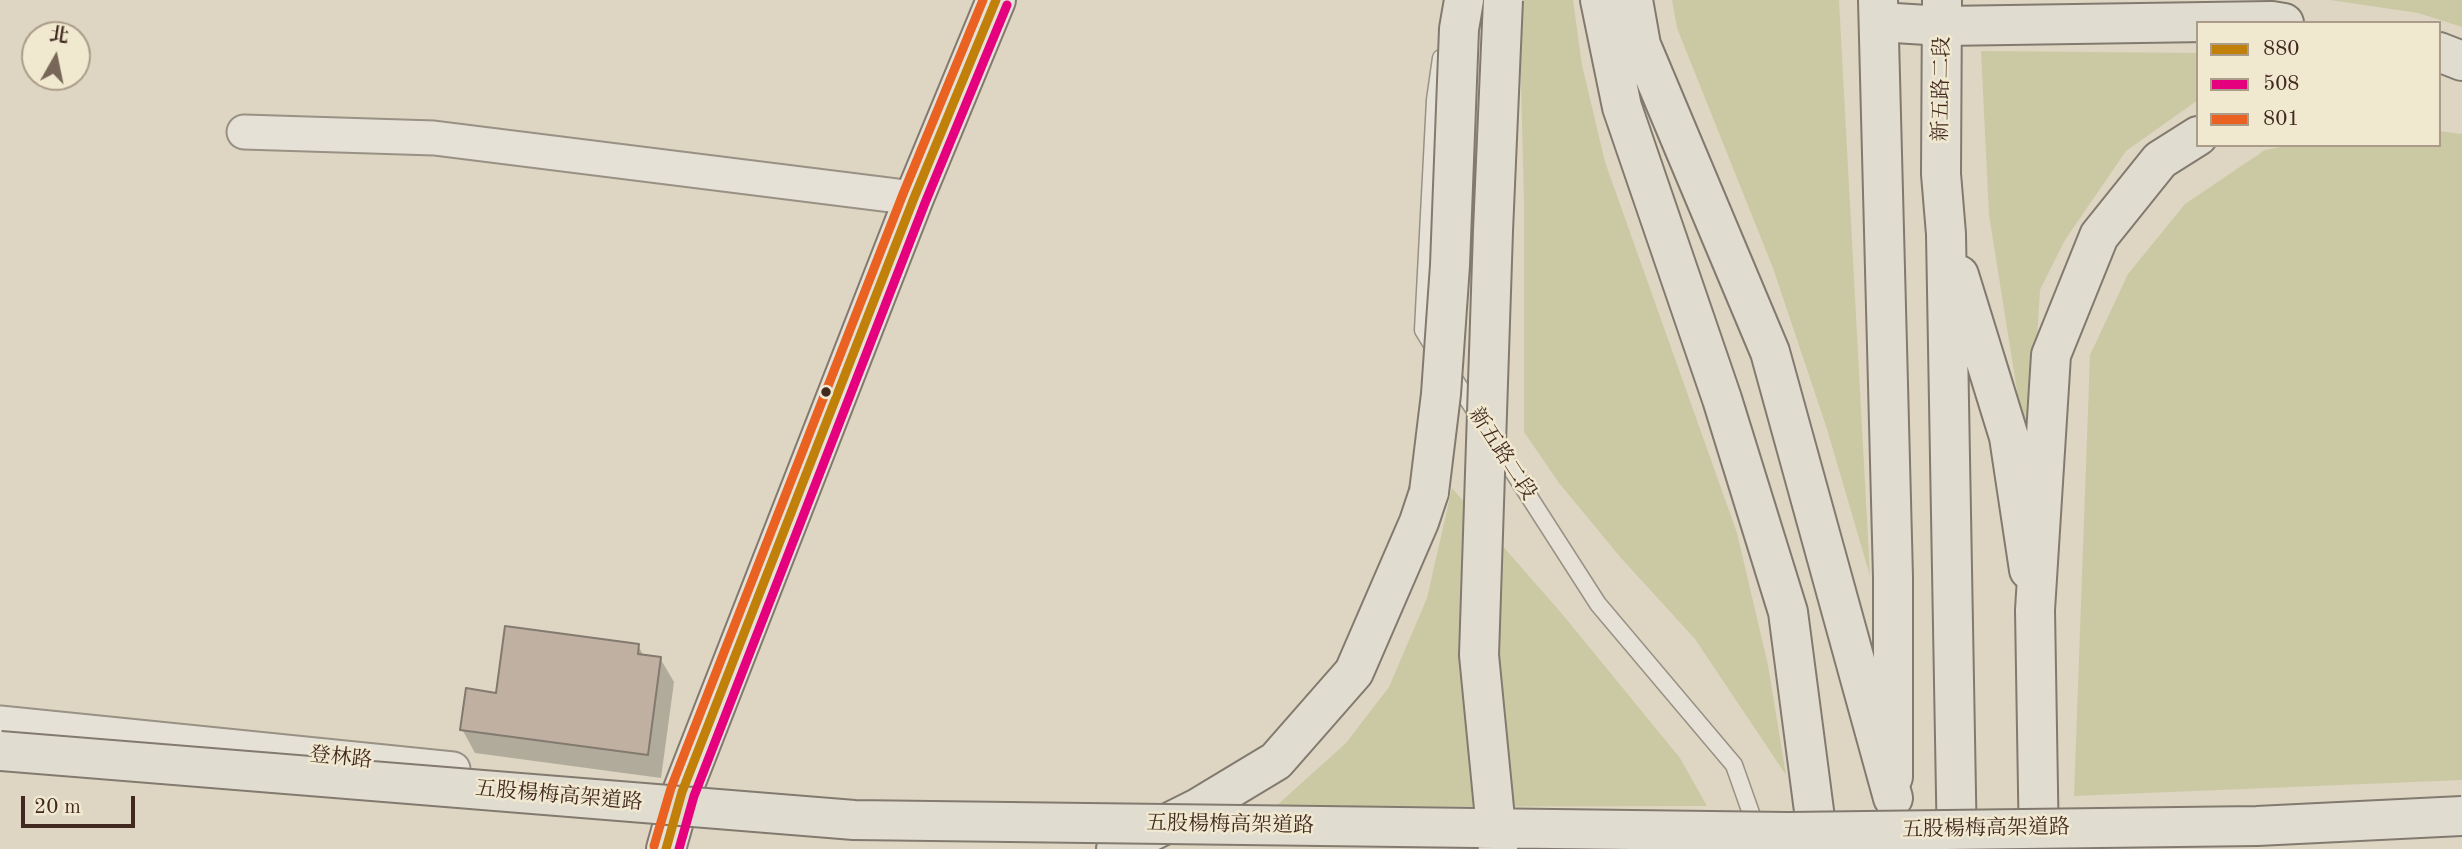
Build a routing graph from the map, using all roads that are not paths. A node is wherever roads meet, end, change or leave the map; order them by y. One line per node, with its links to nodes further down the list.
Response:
1 (996, 0): 16 (main road)
2 (1448, 0): 27 (lane, 新五路二段)
3 (1464, 0): 25 (main road, bridge)
4 (1503, 0): 26 (main road, bridge)
5 (1600, 0): 28 (main road)
6 (1633, 0): 22 (main road)
7 (1879, 11): 8 (main road); 22 (main road)
8 (1942, 13): 9 (main road); 17 (main road, 新五路二段)
9 (2272, 21)
10 (2441, 53): 11 (main road)
11 (2462, 61)
12 (2441, 83): 13 (main road)
13 (2462, 86)
14 (244, 132): 16 (street)
15 (2196, 137): 18 (main road)
16 (914, 198): 21 (main road)
17 (1946, 234): 18 (main road); 30 (main road, 新五路二段)
18 (2035, 610): 31 (main road)
19 (0, 723): 21 (street, 登林路)
20 (0, 751): 23 (main road, 五股楊梅高架道路, bridge)
21 (682, 792): 24 (main road)
22 (1893, 798): 29 (main road)
23 (2462, 816)
24 (666, 849)
25 (1116, 849)
26 (1498, 849)
27 (1763, 849)
28 (1819, 849)
29 (1892, 849)
30 (1957, 849)
31 (2039, 849)

